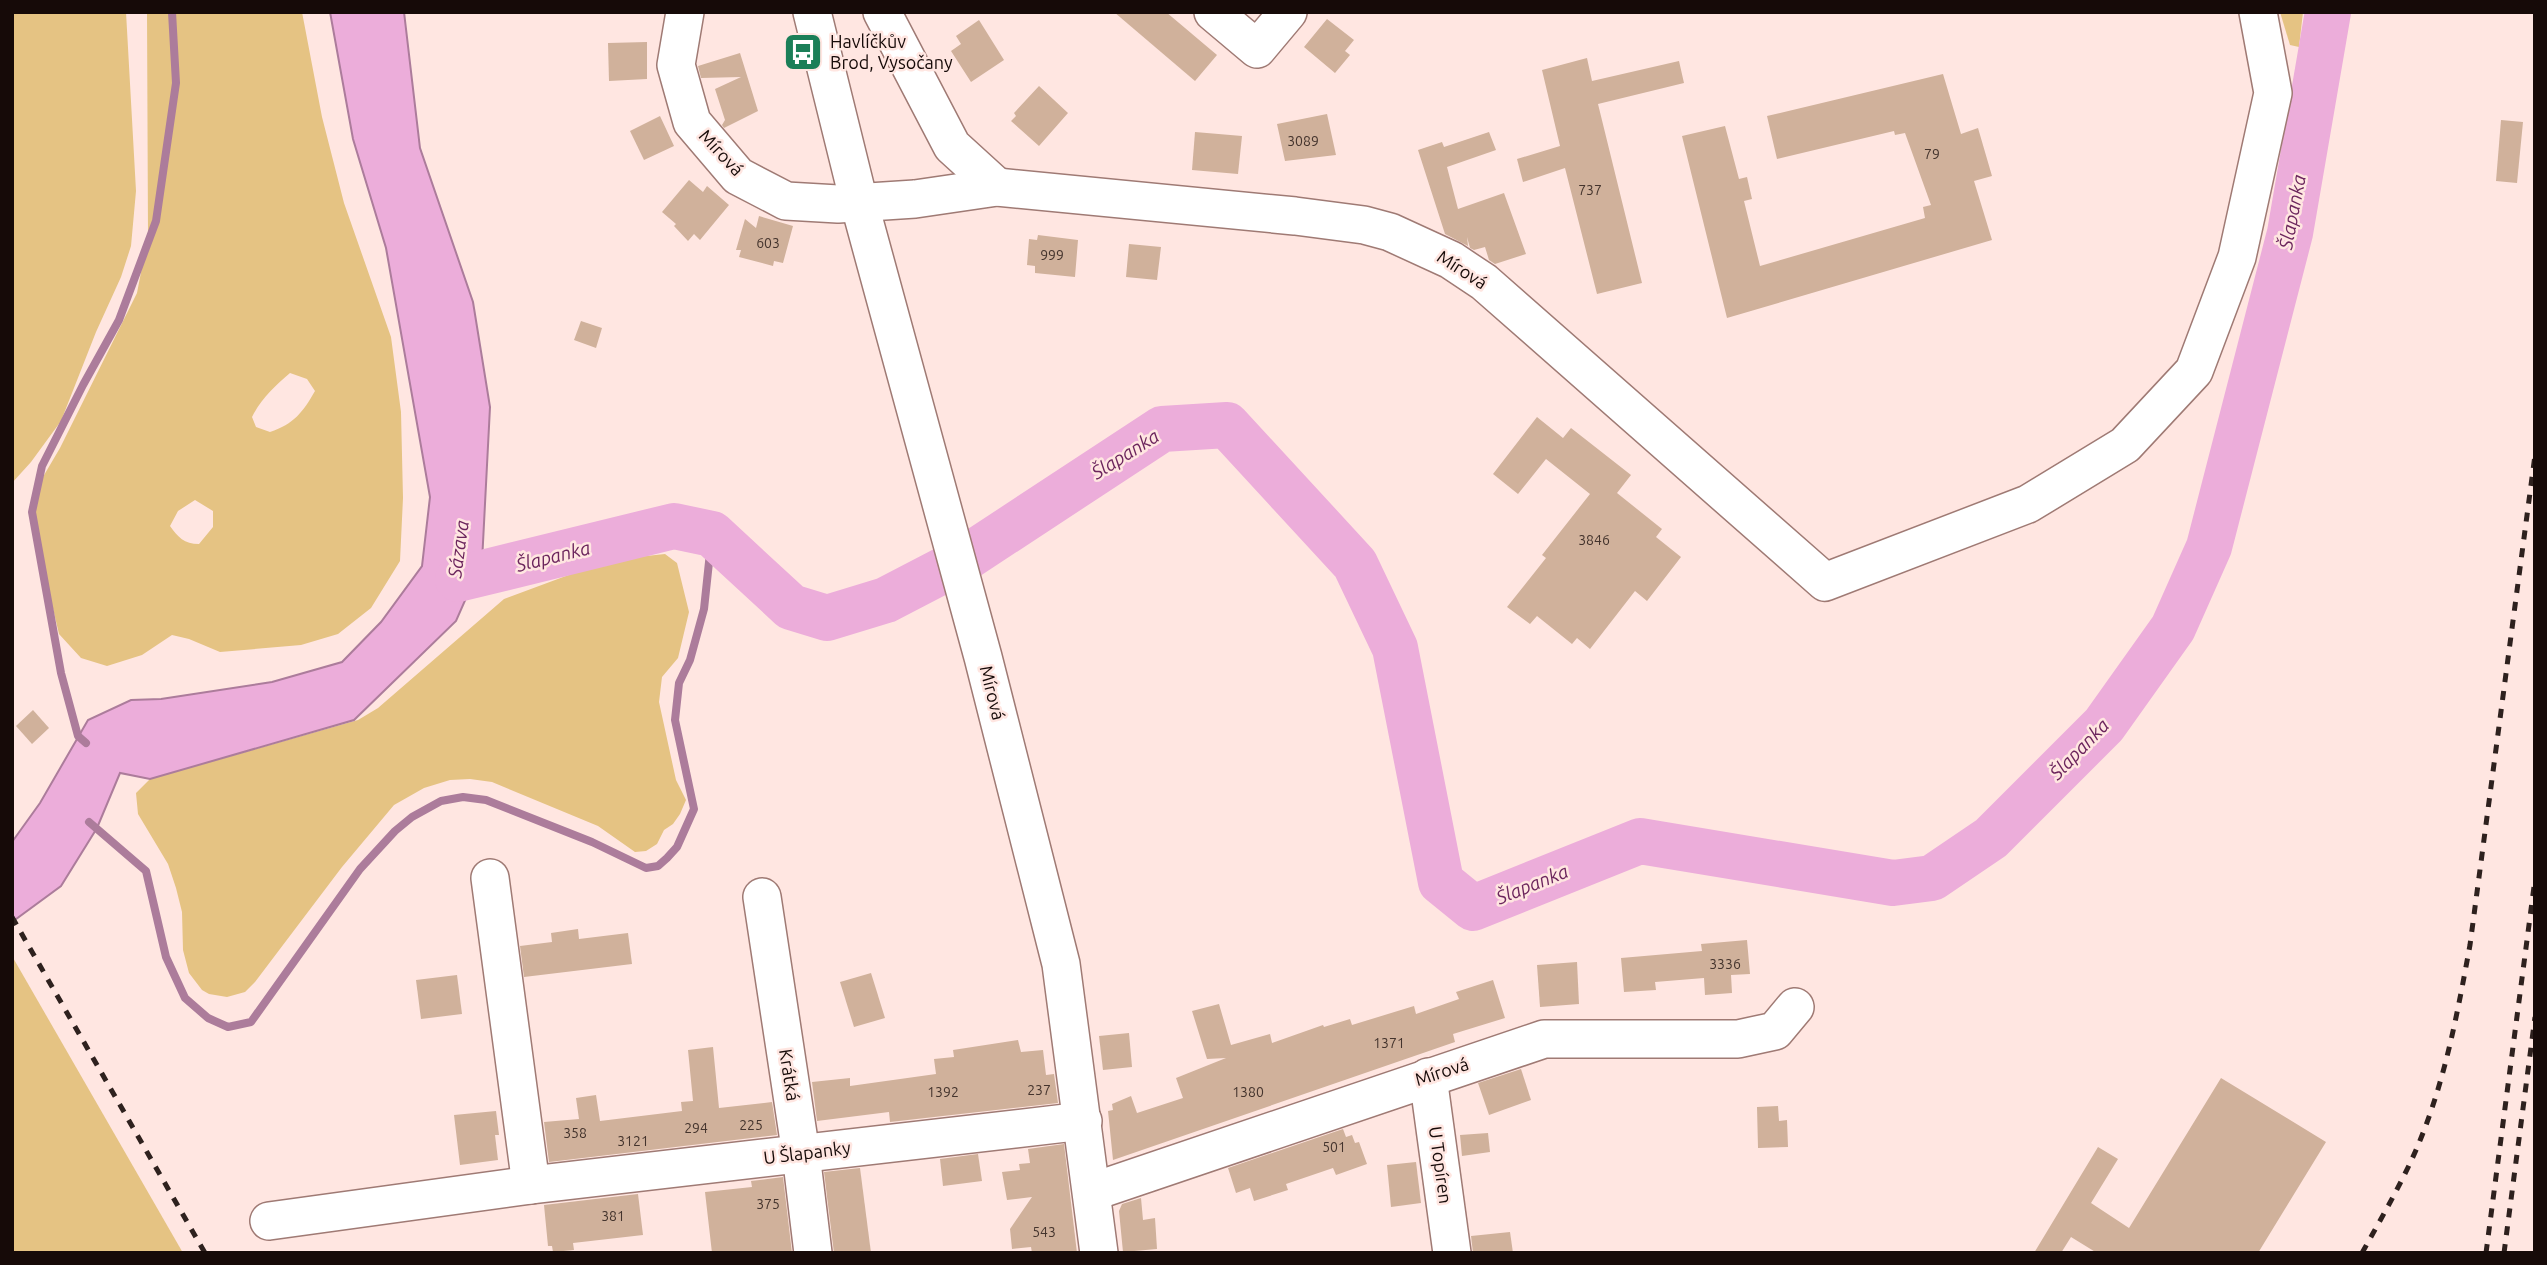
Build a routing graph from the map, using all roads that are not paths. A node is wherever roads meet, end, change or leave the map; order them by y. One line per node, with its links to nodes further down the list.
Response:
1 (685, 12): 8 (street, Mírová)
2 (811, 12): 8 (street, Mírová)
3 (883, 12): 7 (street)
4 (1213, 12): 5 (street)
5 (1289, 12)
6 (2258, 12): 7 (street, Mírová)
7 (997, 187): 8 (street, Mírová)
8 (859, 202): 13 (street, Mírová)
9 (490, 878): 15 (street)
10 (762, 897): 14 (street, Krátká)
11 (1796, 1007): 12 (street, Mírová)
12 (1428, 1077): 16 (street, Mírová); 20 (street, U Topíren)
13 (1083, 1121): 14 (street, U Šlapanky); 16 (street, Mírová)
14 (801, 1154): 15 (street, U Šlapanky); 18 (street, Krátká)
15 (531, 1185): 17 (street, U Šlapanky)
16 (1092, 1192): 19 (street, Mírová)
17 (269, 1221)
18 (813, 1253)
19 (1099, 1253)
20 (1452, 1253)

